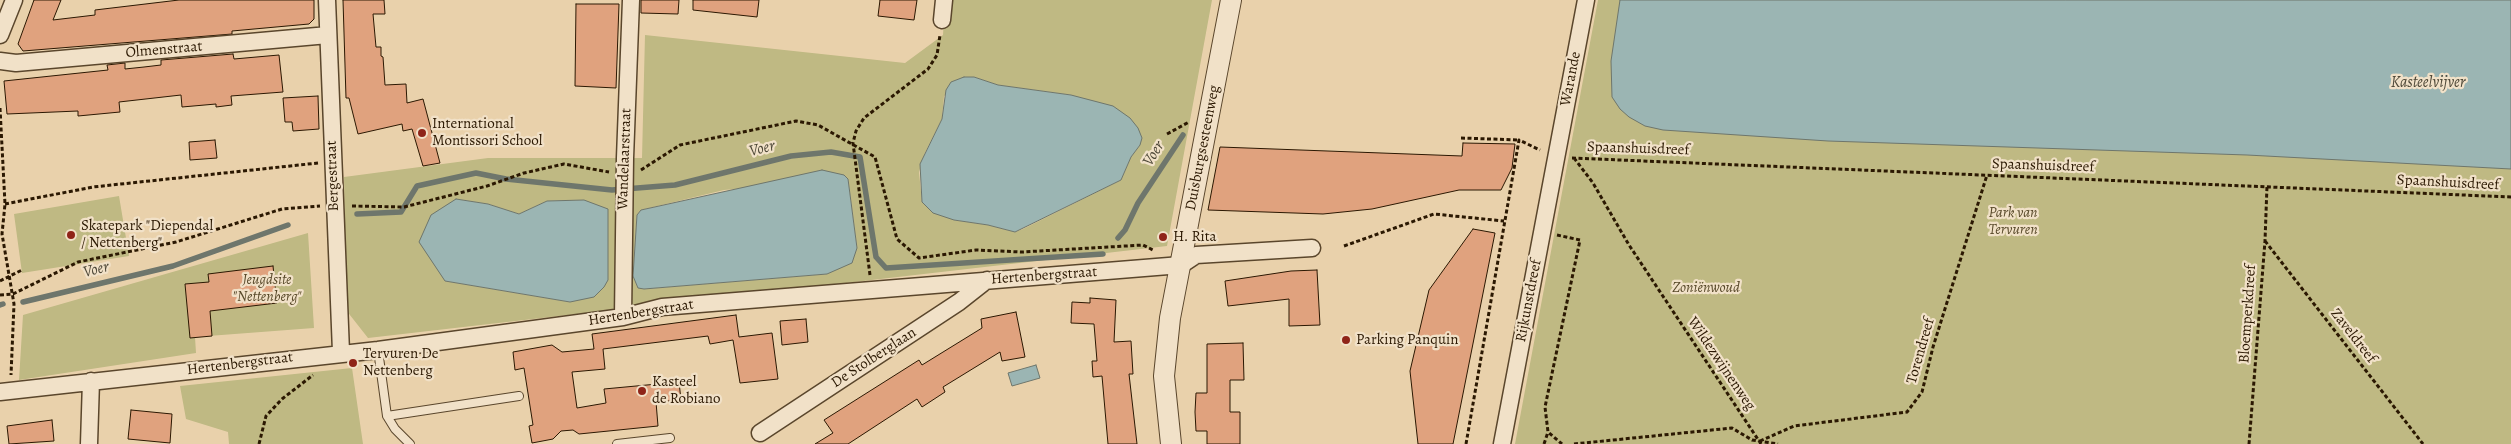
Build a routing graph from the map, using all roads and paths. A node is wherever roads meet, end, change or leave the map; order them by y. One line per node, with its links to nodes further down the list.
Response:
1 (14, 0): 8 (street)
2 (328, 0): 9 (street, Bergestraat)
3 (631, 0): 20 (street, Wandelaarstraat)
4 (944, 0): 7 (street)
5 (1231, 0): 31 (street, Duisburgsesteenweg)
6 (1586, 0): 16 (street, Warande)
7 (942, 20)
8 (0, 35)
9 (328, 35): 11 (street, Olmenstraat); 18 (street, Bergestraat)
10 (939, 47): 15 (path)
11 (0, 61)
12 (0, 108): 23 (path)
13 (1461, 138): 14 (path)
14 (1519, 140): 16 (path); 25 (path)
15 (853, 143): 20 (path); 30 (path); 33 (path)
16 (1556, 157): 26 (street, Rijkunstdreef)
17 (1574, 158): 19 (path, Spaanshuisdreef); 50 (path, Wildezwijnenweg)
18 (333, 161): 23 (path); 24 (street, Bergestraat)
19 (1987, 175): 21 (path, Spaanshuisdreef); 50 (path, Torendreef)
20 (624, 185): 24 (path); 39 (street, Wandelaarstraat)
21 (2267, 186): 22 (path, Spaanshuisdreef); 27 (path, Bloemperkdreef)
22 (2511, 197)
23 (5, 204): 34 (path)
24 (334, 205): 37 (path); 41 (street, Bergestraat)
25 (1504, 221): 28 (path); 56 (path)
26 (1542, 232): 46 (path); 57 (street, Rijkunstdreef)
27 (2265, 241): 62 (path, Bloemperkdreef); 63 (path, Zaveldreef)
28 (1344, 246)
29 (1312, 248): 31 (street, Hertenbergstraat)
30 (1160, 254)
31 (1180, 265): 35 (street, Hertenbergstraat); 55 (street, Duisburgsesteenweg)
32 (22, 270): 34 (path)
33 (870, 275)
34 (8, 278): 36 (path); 37 (path)
35 (987, 280): 39 (street, Hertenbergstraat); 47 (street, De Stolberglaan)
36 (0, 281)
37 (14, 294): 38 (path); 43 (path)
38 (0, 295)
39 (622, 317): 40 (street, Hertenbergstraat)
40 (378, 350): 41 (street, Hertenbergstraat); 45 (lane)
41 (341, 352): 42 (street, Hertenbergstraat); 52 (path)
42 (91, 381): 43 (street, Hertenbergstraat); 51 (street)
43 (5, 391)
44 (519, 396): 45 (lane)
45 (387, 416): 53 (lane)
46 (1548, 432): 58 (path); 59 (path)
47 (760, 433)
48 (670, 438): 54 (lane)
49 (1751, 442): 50 (path); 60 (path)
50 (1760, 443): 61 (path)
51 (89, 444)
52 (259, 444)
53 (410, 444)
54 (617, 444)
55 (1171, 444)
56 (1466, 444)
57 (1502, 444)
58 (1544, 444)
59 (1562, 444)
60 (1574, 444)
61 (1778, 444)
62 (2249, 444)
63 (2423, 444)

